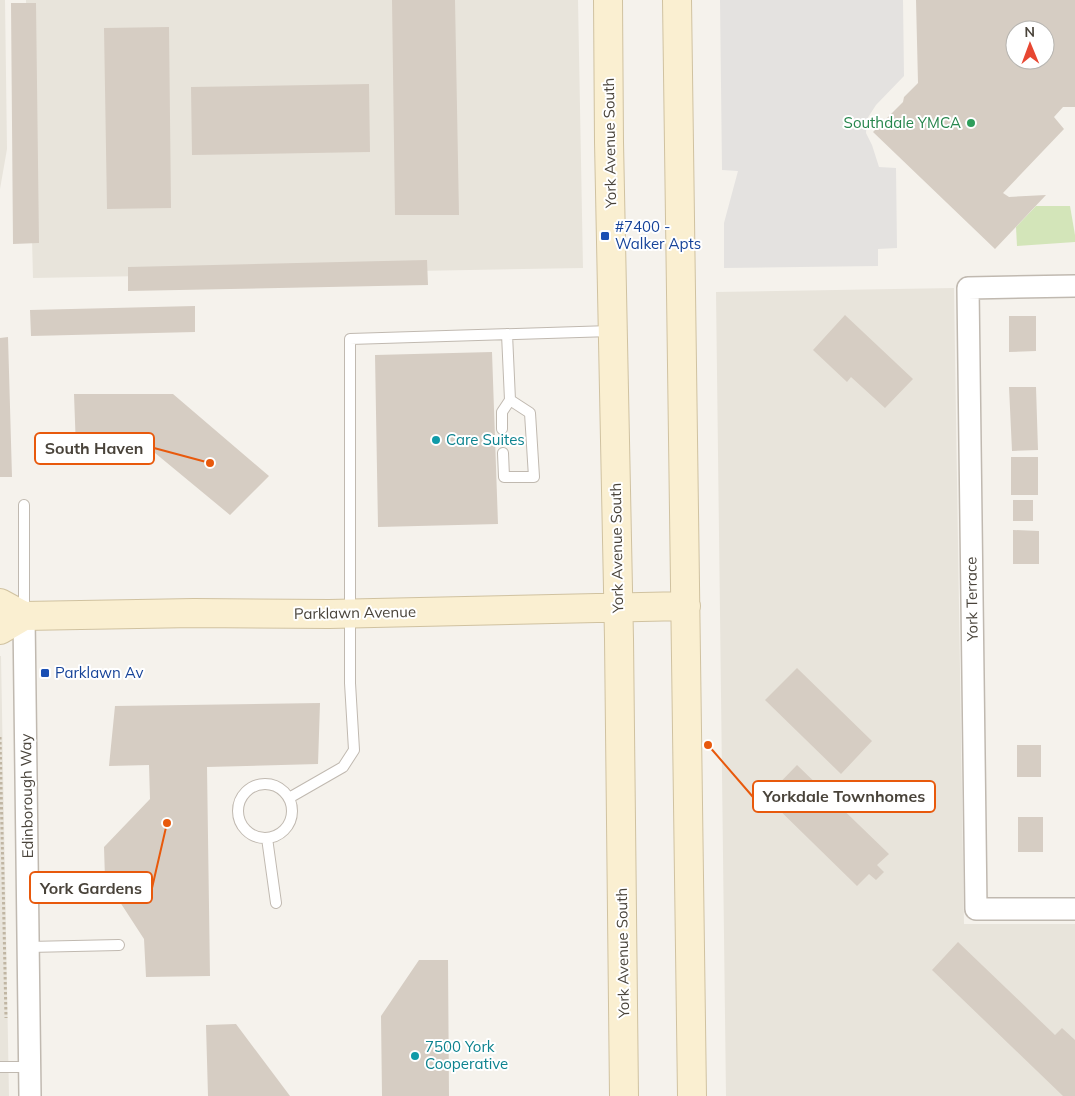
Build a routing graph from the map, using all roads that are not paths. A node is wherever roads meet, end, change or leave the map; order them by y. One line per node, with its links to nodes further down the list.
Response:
1 (608, 0): 4 (street, York Avenue South)
2 (677, 0): 11 (street)
3 (1075, 286): 19 (street, York Terrace)
4 (613, 331): 5 (lane); 12 (street, York Avenue South)
5 (507, 334): 6 (lane); 13 (lane)
6 (510, 400): 7 (lane); 8 (lane)
7 (502, 429)
8 (503, 453)
9 (24, 505): 14 (lane)
10 (0, 603): 14 (street, Parklawn Avenue)
11 (686, 606): 12 (street, Parklawn Avenue); 26 (street)
12 (618, 608): 13 (street, Parklawn Avenue); 25 (street, York Avenue South)
13 (350, 614): 14 (street, Parklawn Avenue); 16 (lane)
14 (24, 616): 15 (street, Parklawn Avenue); 21 (street, Edinborough Way)
15 (0, 630)
16 (289, 798): 17 (lane); 17 (lane)
17 (268, 838): 18 (lane)
18 (276, 903)
19 (1075, 910)
20 (119, 946): 21 (lane)
21 (29, 947): 23 (street, Edinborough Way)
22 (0, 1067): 23 (lane)
23 (30, 1067): 24 (street, Edinborough Way)
24 (30, 1096)
25 (624, 1096)
26 (692, 1096)

